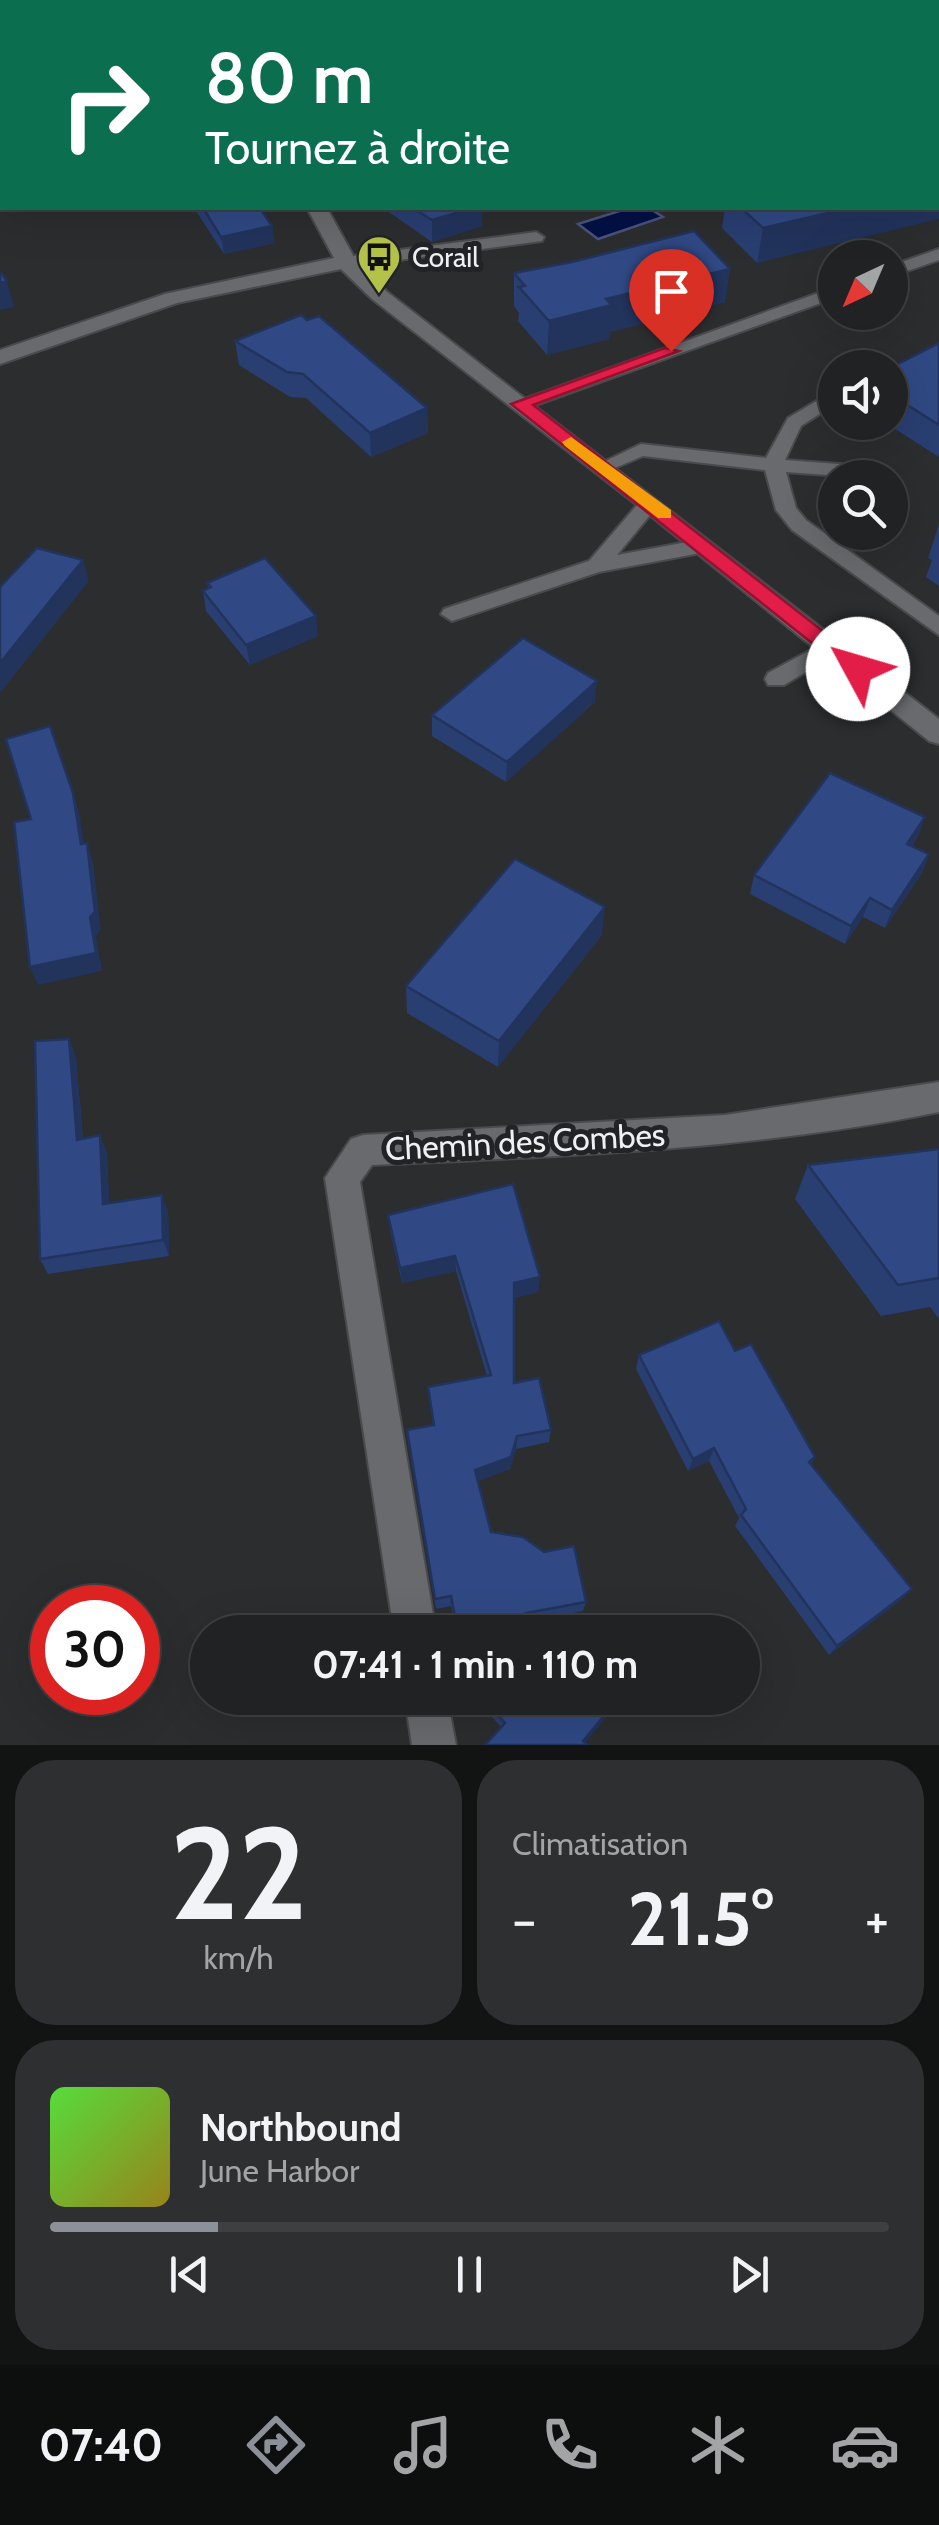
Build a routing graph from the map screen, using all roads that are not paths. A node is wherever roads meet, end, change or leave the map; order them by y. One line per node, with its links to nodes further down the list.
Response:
1 (319, 210): 4 (street)
2 (536, 238): 4 (lane)
3 (939, 254): 5 (lane)
4 (346, 262): 7 (street); 8 (street)
5 (908, 265)
6 (818, 298): 8 (lane)
7 (0, 357)
8 (520, 404): 11 (street)
9 (818, 406): 10 (lane)
10 (774, 464): 11 (lane); 12 (lane); 17 (lane)
11 (603, 466): 13 (street)
12 (818, 468)
13 (650, 503): 14 (street); 15 (lane)
14 (704, 546): 15 (lane); 18 (street)
15 (596, 566): 16 (lane)
16 (452, 614)
17 (939, 627)
18 (830, 647): 19 (lane); 20 (street)
19 (776, 679)
20 (939, 734)
21 (939, 1097): 22 (street, Chemin des Combes)
22 (412, 1615)
23 (429, 1715): 24 (street)
24 (434, 1745)

